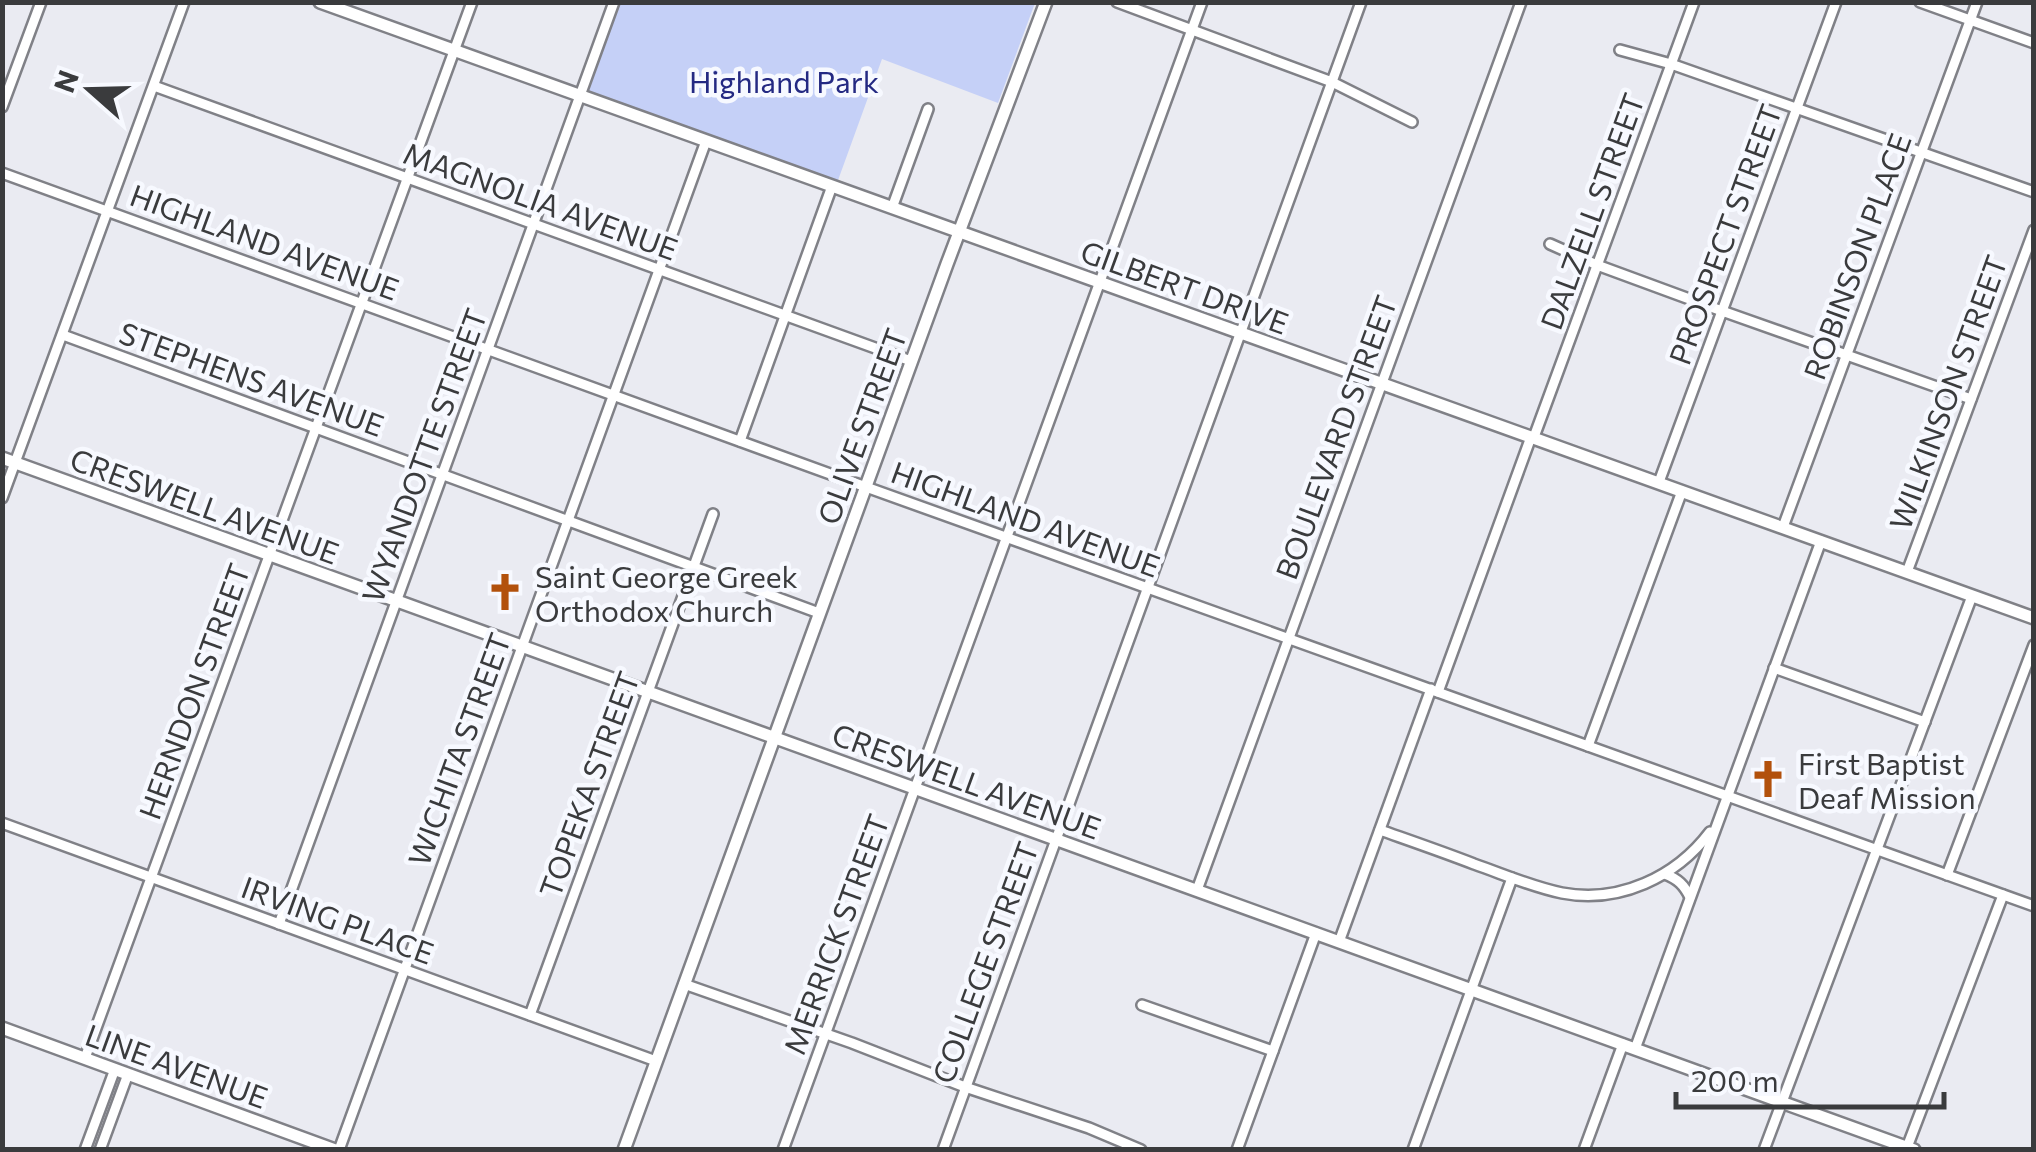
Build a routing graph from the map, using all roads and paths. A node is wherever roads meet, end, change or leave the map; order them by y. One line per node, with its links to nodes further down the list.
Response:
1 (40, 2): 24 (street)
2 (184, 2): 22 (street)
3 (472, 2): 18 (street, HERNDON STREET)
4 (614, 2): 23 (street, WYANDOTTE STREET)
5 (1046, 2): 38 (street, OLIVE STREET)
6 (1117, 2): 16 (street)
7 (1202, 2): 16 (street, MERRICK STREET)
8 (1361, 2): 21 (street, COLLEGE STREET)
9 (1521, 2): 51 (street, BOULEVARD STREET)
10 (1694, 2): 20 (street, DALZELL STREET)
11 (1836, 2): 25 (street, PROSPECT STREET)
12 (1920, 2): 15 (street)
13 (1976, 2): 15 (street, ROBINSON PLACE)
14 (325, 3): 18 (street, GILBERT DRIVE)
15 (1970, 20): 17 (street); 29 (street, ROBINSON PLACE)
16 (1191, 31): 21 (street); 42 (street, MERRICK STREET)
17 (2034, 43)
18 (454, 50): 23 (street, GILBERT DRIVE); 31 (street, HERNDON STREET)
19 (1620, 50): 20 (street)
20 (1672, 64): 25 (street); 40 (street, DALZELL STREET)
21 (1332, 82): 27 (street); 46 (street, COLLEGE STREET)
22 (154, 86): 31 (street, MAGNOLIA AVENUE); 35 (street)
23 (580, 96): 28 (street, GILBERT DRIVE); 36 (street, WYANDOTTE STREET)
24 (2, 107)
25 (1796, 108): 29 (street); 44 (street, PROSPECT STREET)
26 (928, 109): 34 (street)
27 (1412, 122)
28 (706, 141): 32 (street, GILBERT DRIVE); 41 (street, WICHITA STREET)
29 (1922, 152): 33 (street); 49 (street, ROBINSON PLACE)
30 (2, 173): 35 (street, HIGHLAND AVENUE)
31 (408, 178): 36 (street, MAGNOLIA AVENUE); 43 (street, HERNDON STREET)
32 (832, 186): 34 (street, GILBERT DRIVE); 45 (street)
33 (2034, 192)
34 (892, 208): 38 (street, GILBERT DRIVE)
35 (108, 211): 43 (street, HIGHLAND AVENUE); 47 (street)
36 (534, 224): 41 (street, MAGNOLIA AVENUE); 48 (street, WYANDOTTE STREET)
37 (2034, 230): 53 (street, WILKINSON STREET)
38 (959, 232): 42 (street, GILBERT DRIVE); 50 (street, OLIVE STREET)
39 (1550, 244): 40 (street)
40 (1597, 265): 44 (street); 55 (street, DALZELL STREET)
41 (660, 270): 45 (street, MAGNOLIA AVENUE); 52 (street, WICHITA STREET)
42 (1099, 282): 46 (street, GILBERT DRIVE); 66 (street, MERRICK STREET)
43 (362, 304): 48 (street, HIGHLAND AVENUE); 54 (street, HERNDON STREET)
44 (1722, 311): 49 (street); 59 (street, PROSPECT STREET)
45 (786, 315): 50 (street, MAGNOLIA AVENUE); 56 (street)
46 (1240, 332): 51 (street, GILBERT DRIVE); 71 (street, COLLEGE STREET)
47 (62, 335): 54 (street, STEPHENS AVENUE); 57 (street)
48 (488, 350): 52 (street, HIGHLAND AVENUE); 58 (street, WYANDOTTE STREET)
49 (1846, 354): 53 (street); 65 (street, ROBINSON PLACE)
50 (911, 361): 60 (street, OLIVE STREET)
51 (1382, 384): 55 (street, GILBERT DRIVE); 76 (street, BOULEVARD STREET)
52 (614, 396): 56 (street, HIGHLAND AVENUE); 64 (street, WICHITA STREET)
53 (1970, 399): 70 (street, WILKINSON STREET)
54 (317, 428): 58 (street, STEPHENS AVENUE); 68 (street, HERNDON STREET)
55 (1532, 437): 59 (street, GILBERT DRIVE); 80 (street, DALZELL STREET)
56 (740, 441): 60 (street, HIGHLAND AVENUE)
57 (9, 460): 62 (street); 68 (street, CRESWELL AVENUE)
58 (442, 476): 64 (street, STEPHENS AVENUE); 73 (street, WYANDOTTE STREET)
59 (1659, 482): 61 (street, GILBERT DRIVE)
60 (866, 487): 66 (street, HIGHLAND AVENUE); 74 (street, OLIVE STREET)
61 (1682, 491): 65 (street, GILBERT DRIVE); 84 (street)
62 (2, 498)
63 (714, 514): 69 (street, TOPEKA STREET)
64 (568, 522): 69 (street, STEPHENS AVENUE); 78 (street, WICHITA STREET)
65 (1782, 527): 67 (street, GILBERT DRIVE)
66 (1006, 537): 71 (street, HIGHLAND AVENUE); 85 (street, MERRICK STREET)
67 (1821, 541): 70 (street, GILBERT DRIVE); 79 (street)
68 (270, 555): 73 (street, CRESWELL AVENUE); 94 (street, HERNDON STREET)
69 (694, 567): 74 (street, STEPHENS AVENUE); 81 (street, TOPEKA STREET)
70 (1907, 572): 72 (street, GILBERT DRIVE)
71 (1148, 588): 76 (street, HIGHLAND AVENUE); 90 (street, COLLEGE STREET)
72 (1972, 596): 75 (street, GILBERT DRIVE); 82 (street)
73 (396, 601): 78 (street, CRESWELL AVENUE); 100 (street, WYANDOTTE STREET)
74 (819, 613): 83 (street, OLIVE STREET)
75 (2034, 618)
76 (1288, 638): 80 (street, HIGHLAND AVENUE); 96 (street, BOULEVARD STREET)
77 (2034, 645): 93 (street)
78 (523, 647): 81 (street, CRESWELL AVENUE); 103 (street, WICHITA STREET)
79 (1774, 668): 82 (street); 86 (street)
80 (1434, 690): 84 (street, HIGHLAND AVENUE); 89 (street, DALZELL STREET)
81 (648, 692): 83 (street, CRESWELL AVENUE); 107 (street, TOPEKA STREET)
82 (1924, 722): 91 (street)
83 (774, 738): 85 (street, CRESWELL AVENUE); 104 (street, OLIVE STREET)
84 (1588, 746): 86 (street, HIGHLAND AVENUE)
85 (915, 788): 90 (street, CRESWELL AVENUE); 109 (street, MERRICK STREET)
86 (1728, 796): 87 (street); 91 (street, HIGHLAND AVENUE)
87 (1717, 822): 92 (street); 98 (street)
88 (2, 823): 94 (street, IRVING PLACE)
89 (1380, 830): 95 (street); 102 (street, DALZELL STREET)
90 (1056, 839): 96 (street, CRESWELL AVENUE); 116 (street, COLLEGE STREET)
91 (1876, 849): 93 (street, HIGHLAND AVENUE); 117 (street)
92 (1665, 874): 95 (street); 98 (street)
93 (1947, 875): 97 (street, HIGHLAND AVENUE)
94 (152, 878): 100 (street, IRVING PLACE); 112 (street, HERNDON STREET)
95 (1512, 878): 105 (street)
96 (1197, 890): 101 (street, CRESWELL AVENUE)
97 (2003, 895): 99 (street, HIGHLAND AVENUE); 119 (street)
98 (1690, 897): 110 (street)
99 (2034, 906)
100 (279, 924): 103 (street, IRVING PLACE)
101 (1316, 933): 102 (street, CRESWELL AVENUE); 111 (street)
102 (1339, 942): 105 (street, CRESWELL AVENUE)
103 (405, 970): 107 (street, IRVING PLACE); 122 (street, WICHITA STREET)
104 (684, 984): 109 (street); 113 (street, OLIVE STREET)
105 (1472, 990): 110 (street, CRESWELL AVENUE); 129 (street)
106 (1142, 1005): 111 (street)
107 (530, 1015): 113 (street, IRVING PLACE)
108 (2, 1028): 112 (street, LINE AVENUE)
109 (825, 1034): 116 (street); 124 (street, MERRICK STREET)
110 (1629, 1046): 117 (street, CRESWELL AVENUE); 130 (street)
111 (1274, 1051): 128 (street)
112 (85, 1058): 114 (street, LINE AVENUE)
113 (656, 1061): 123 (street, OLIVE STREET)
114 (115, 1069): 115 (street, LINE AVENUE); 120 (street)
115 (128, 1074): 121 (street); 122 (street, LINE AVENUE)
116 (966, 1087): 118 (street); 125 (street, COLLEGE STREET)
117 (1782, 1102): 119 (street, CRESWELL AVENUE); 131 (street)
118 (1107, 1136): 126 (street); 127 (street)
119 (1909, 1149)
120 (85, 1150)
121 (100, 1150)
122 (337, 1150)
123 (624, 1150)
124 (783, 1150)
125 (943, 1150)
126 (1102, 1150)
127 (1141, 1150)
128 (1238, 1150)
129 (1413, 1150)
130 (1584, 1150)
131 (1764, 1150)

